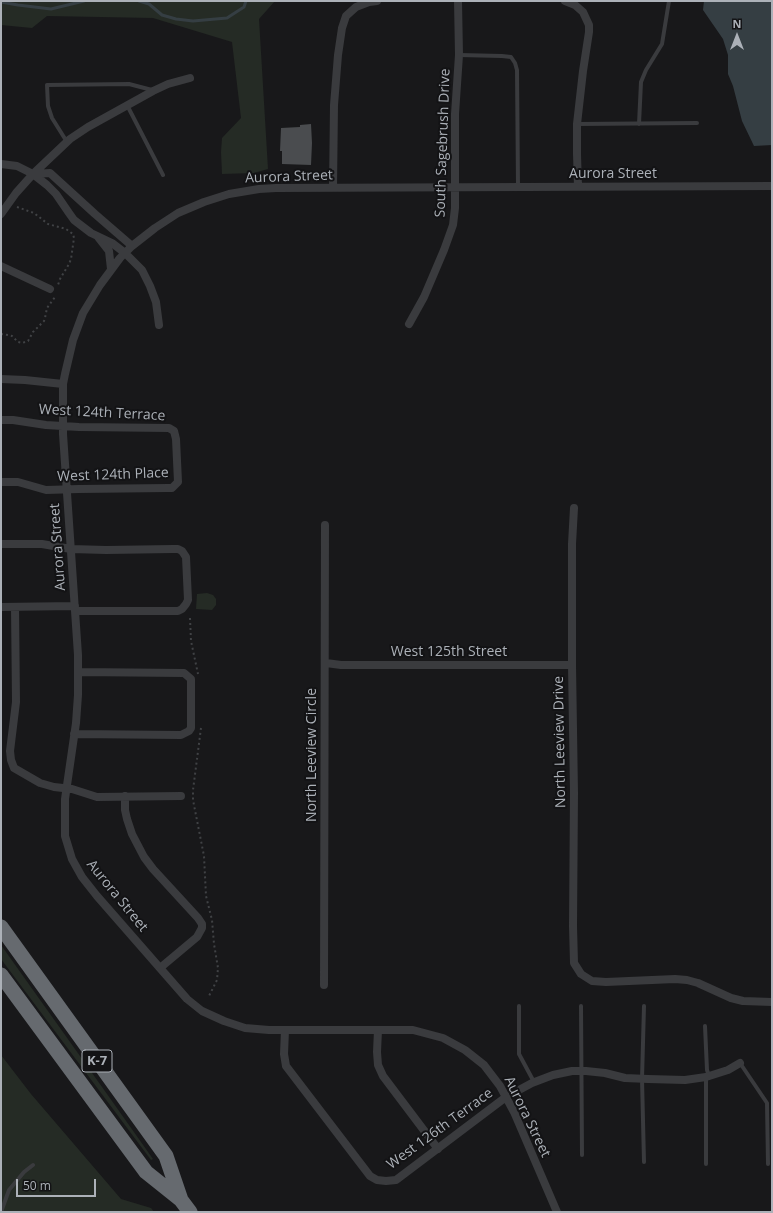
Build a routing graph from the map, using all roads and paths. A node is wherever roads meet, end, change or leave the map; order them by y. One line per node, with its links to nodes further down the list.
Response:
1 (377, 1): 20 (street)
2 (458, 1): 5 (street, South Sagebrush Drive)
3 (565, 1): 10 (street)
4 (668, 1): 11 (lane)
5 (459, 55): 17 (street, South Sagebrush Drive); 18 (lane)
6 (190, 78): 7 (street)
7 (153, 91): 8 (street); 12 (lane)
8 (127, 105): 12 (street); 15 (lane)
9 (697, 123): 11 (lane)
10 (577, 124): 11 (lane); 19 (street)
11 (639, 124)
12 (67, 142): 14 (street)
13 (1, 164): 14 (street)
14 (33, 174): 22 (street); 23 (street); 24 (street)
15 (164, 175)
16 (772, 186): 19 (street, Aurora Street)
17 (456, 187): 18 (street, Aurora Street); 20 (street, Aurora Street); 30 (street, South Sagebrush Drive)
18 (518, 187): 19 (street, Aurora Street)
19 (578, 187)
20 (333, 188): 24 (street, Aurora Street)
21 (16, 206): 28 (path)
22 (1, 214)
23 (98, 237): 25 (street); 27 (street)
24 (132, 246): 25 (street, Aurora Street)
25 (124, 253): 27 (street, Aurora Street); 31 (street)
26 (1, 266): 29 (street)
27 (111, 268): 34 (street, Aurora Street)
28 (58, 285)
29 (53, 291): 32 (path)
30 (409, 324)
31 (159, 325)
32 (1, 334)
33 (1, 379): 34 (street)
34 (63, 384): 36 (street, Aurora Street)
35 (1, 420): 36 (street, West 124th Terrace)
36 (63, 425): 37 (street, West 124th Terrace); 39 (street, Aurora Street)
37 (175, 435): 39 (street, West 124th Place)
38 (1, 482): 39 (street, West 124th Place)
39 (67, 489): 43 (street, Aurora Street)
40 (574, 508): 49 (street, North Leeview Drive)
41 (325, 525): 48 (street, North Leeview Circle)
42 (1, 544): 43 (street)
43 (71, 549): 46 (street, Aurora Street); 46 (street)
44 (1, 607): 45 (street)
45 (15, 607): 46 (street); 54 (street)
46 (75, 609): 50 (street, Aurora Street)
47 (190, 618): 51 (path)
48 (326, 663): 49 (street, West 125th Street); 60 (street, North Leeview Circle)
49 (572, 665): 62 (street, North Leeview Drive)
50 (78, 672): 53 (street, Aurora Street); 53 (street)
51 (199, 676)
52 (200, 724): 61 (path)
53 (74, 734): 54 (street, Aurora Street)
54 (66, 788): 55 (street); 58 (street, Aurora Street)
55 (124, 796): 56 (street); 58 (street)
56 (182, 796)
57 (1, 927): 81 (highway, K-7)
58 (160, 968): 67 (street, Aurora Street)
59 (1, 975): 81 (highway, K-7)
60 (324, 985)
61 (208, 998)
62 (772, 1002)
63 (519, 1006): 73 (lane)
64 (581, 1006): 70 (lane)
65 (644, 1006): 72 (lane)
66 (705, 1026): 71 (lane)
67 (285, 1030): 68 (street, Aurora Street); 75 (street, West 126th Terrace)
68 (378, 1030): 74 (street, Aurora Street); 75 (street)
69 (740, 1063): 71 (street, West 126th Terrace); 79 (lane)
70 (582, 1071): 72 (street, West 126th Terrace); 73 (street, West 126th Terrace); 76 (lane)
71 (707, 1076): 72 (street, West 126th Terrace); 78 (lane)
72 (642, 1079): 77 (lane)
73 (534, 1083): 74 (street, West 126th Terrace)
74 (506, 1097): 75 (street, West 126th Terrace); 83 (street, Aurora Street)
75 (438, 1149)
76 (582, 1155)
77 (644, 1162)
78 (706, 1164)
79 (768, 1164)
80 (33, 1165): 82 (lane)
81 (185, 1206)
82 (1, 1212)
83 (557, 1212)

